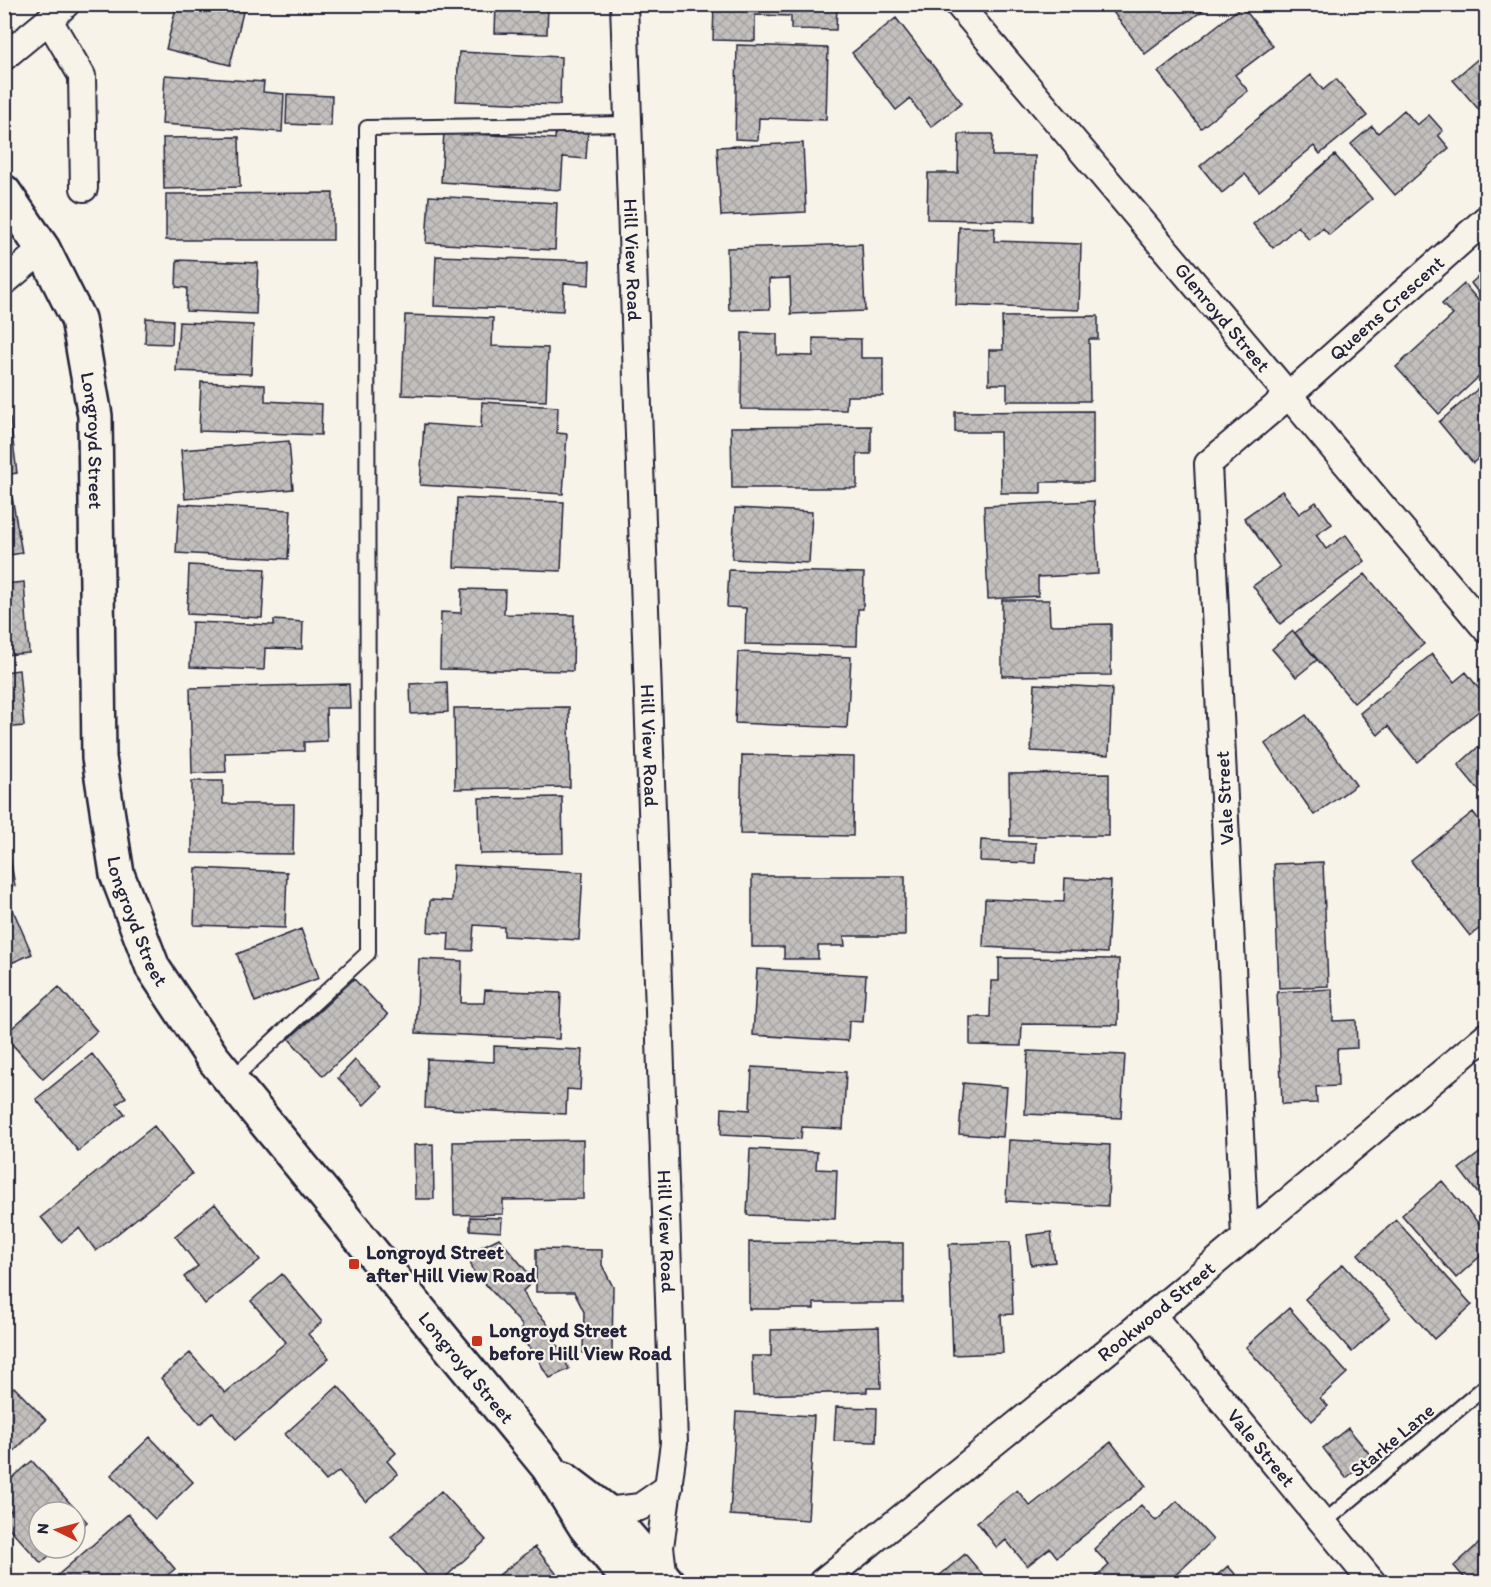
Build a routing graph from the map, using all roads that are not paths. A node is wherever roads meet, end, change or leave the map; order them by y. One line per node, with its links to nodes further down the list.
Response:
1 (624, 4): 5 (street, Hill View Road)
2 (958, 4): 11 (street, Glenroyd Street)
3 (57, 12): 4 (street); 6 (street)
4 (4, 57)
5 (627, 124): 14 (lane); 19 (street, Hill View Road)
6 (84, 188)
7 (4, 192): 9 (main road, Longroyd Street)
8 (1486, 219): 11 (street, Queens Crescent)
9 (43, 249): 10 (street); 14 (main road, Longroyd Street)
10 (4, 282)
11 (1288, 396): 12 (street, Glenroyd Street); 15 (street, Vale Street)
12 (1486, 629)
13 (1486, 1036): 15 (street, Rookwood Street)
14 (232, 1079): 18 (main road, Longroyd Street)
15 (1245, 1238): 16 (street, Rookwood Street)
16 (1152, 1315): 21 (street, Vale Street); 24 (street, Rookwood Street)
17 (1486, 1386): 21 (lane, Starke Lane)
18 (548, 1467): 20 (main road, Longroyd Street); 23 (main road, Longroyd Street)
19 (669, 1487): 20 (street); 22 (street, Hill View Road)
20 (606, 1511): 22 (main road, Longroyd Street)
21 (1323, 1524): 25 (street, Vale Street)
22 (665, 1581)
23 (630, 1582)
24 (822, 1582)
25 (1372, 1582)

